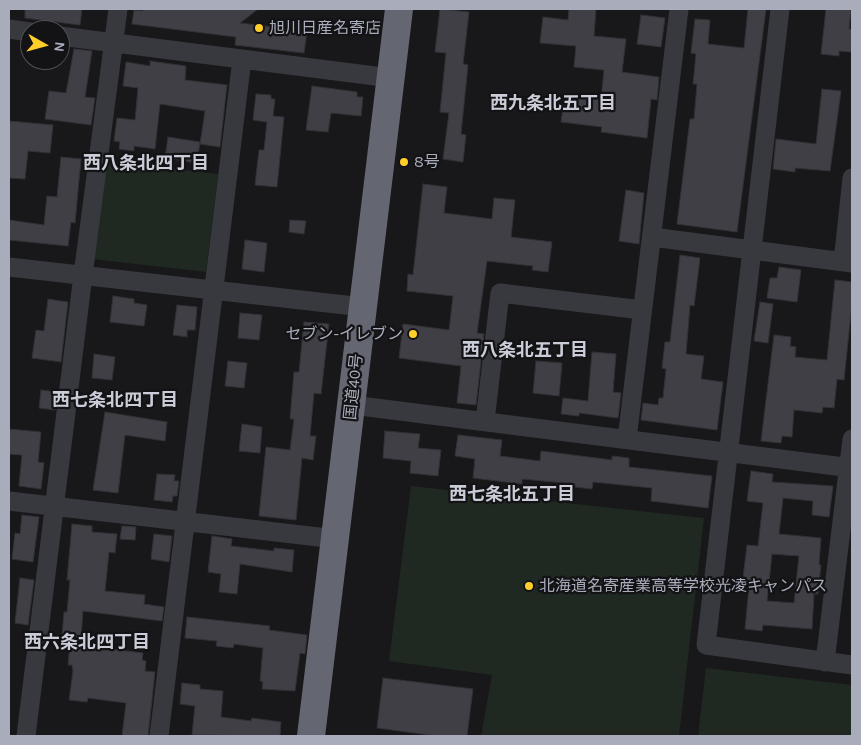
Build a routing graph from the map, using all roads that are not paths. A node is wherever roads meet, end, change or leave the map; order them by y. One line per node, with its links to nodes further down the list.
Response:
1 (118, 9): 6 (street)
2 (399, 9): 8 (highway, 国道40号)
3 (679, 9): 10 (street)
4 (780, 9): 11 (street)
5 (70, 37): 6 (street)
6 (113, 43): 7 (street); 14 (street)
7 (242, 59): 8 (street); 15 (street)
8 (391, 78): 16 (highway, 国道40号)
9 (852, 178): 12 (street)
10 (652, 237): 11 (street); 17 (street)
11 (752, 250): 12 (street); 22 (street)
12 (847, 262)
13 (9, 267): 14 (street)
14 (82, 276): 15 (street); 25 (street)
15 (215, 290): 16 (street); 26 (street)
16 (363, 307): 18 (highway, 国道40号)
17 (642, 310): 19 (street); 21 (street)
18 (352, 405): 19 (street); 27 (highway, 国道40号)
19 (485, 421): 21 (street)
20 (852, 439): 23 (street)
21 (627, 440): 22 (street)
22 (730, 452): 23 (street); 28 (street)
23 (850, 468): 28 (street)
24 (9, 501): 25 (street)
25 (55, 506): 26 (street); 30 (street)
26 (186, 521): 27 (street); 31 (street)
27 (336, 539): 32 (highway, 国道40号)
28 (825, 662): 29 (street)
29 (852, 665)
30 (26, 736)
31 (159, 736)
32 (311, 736)

